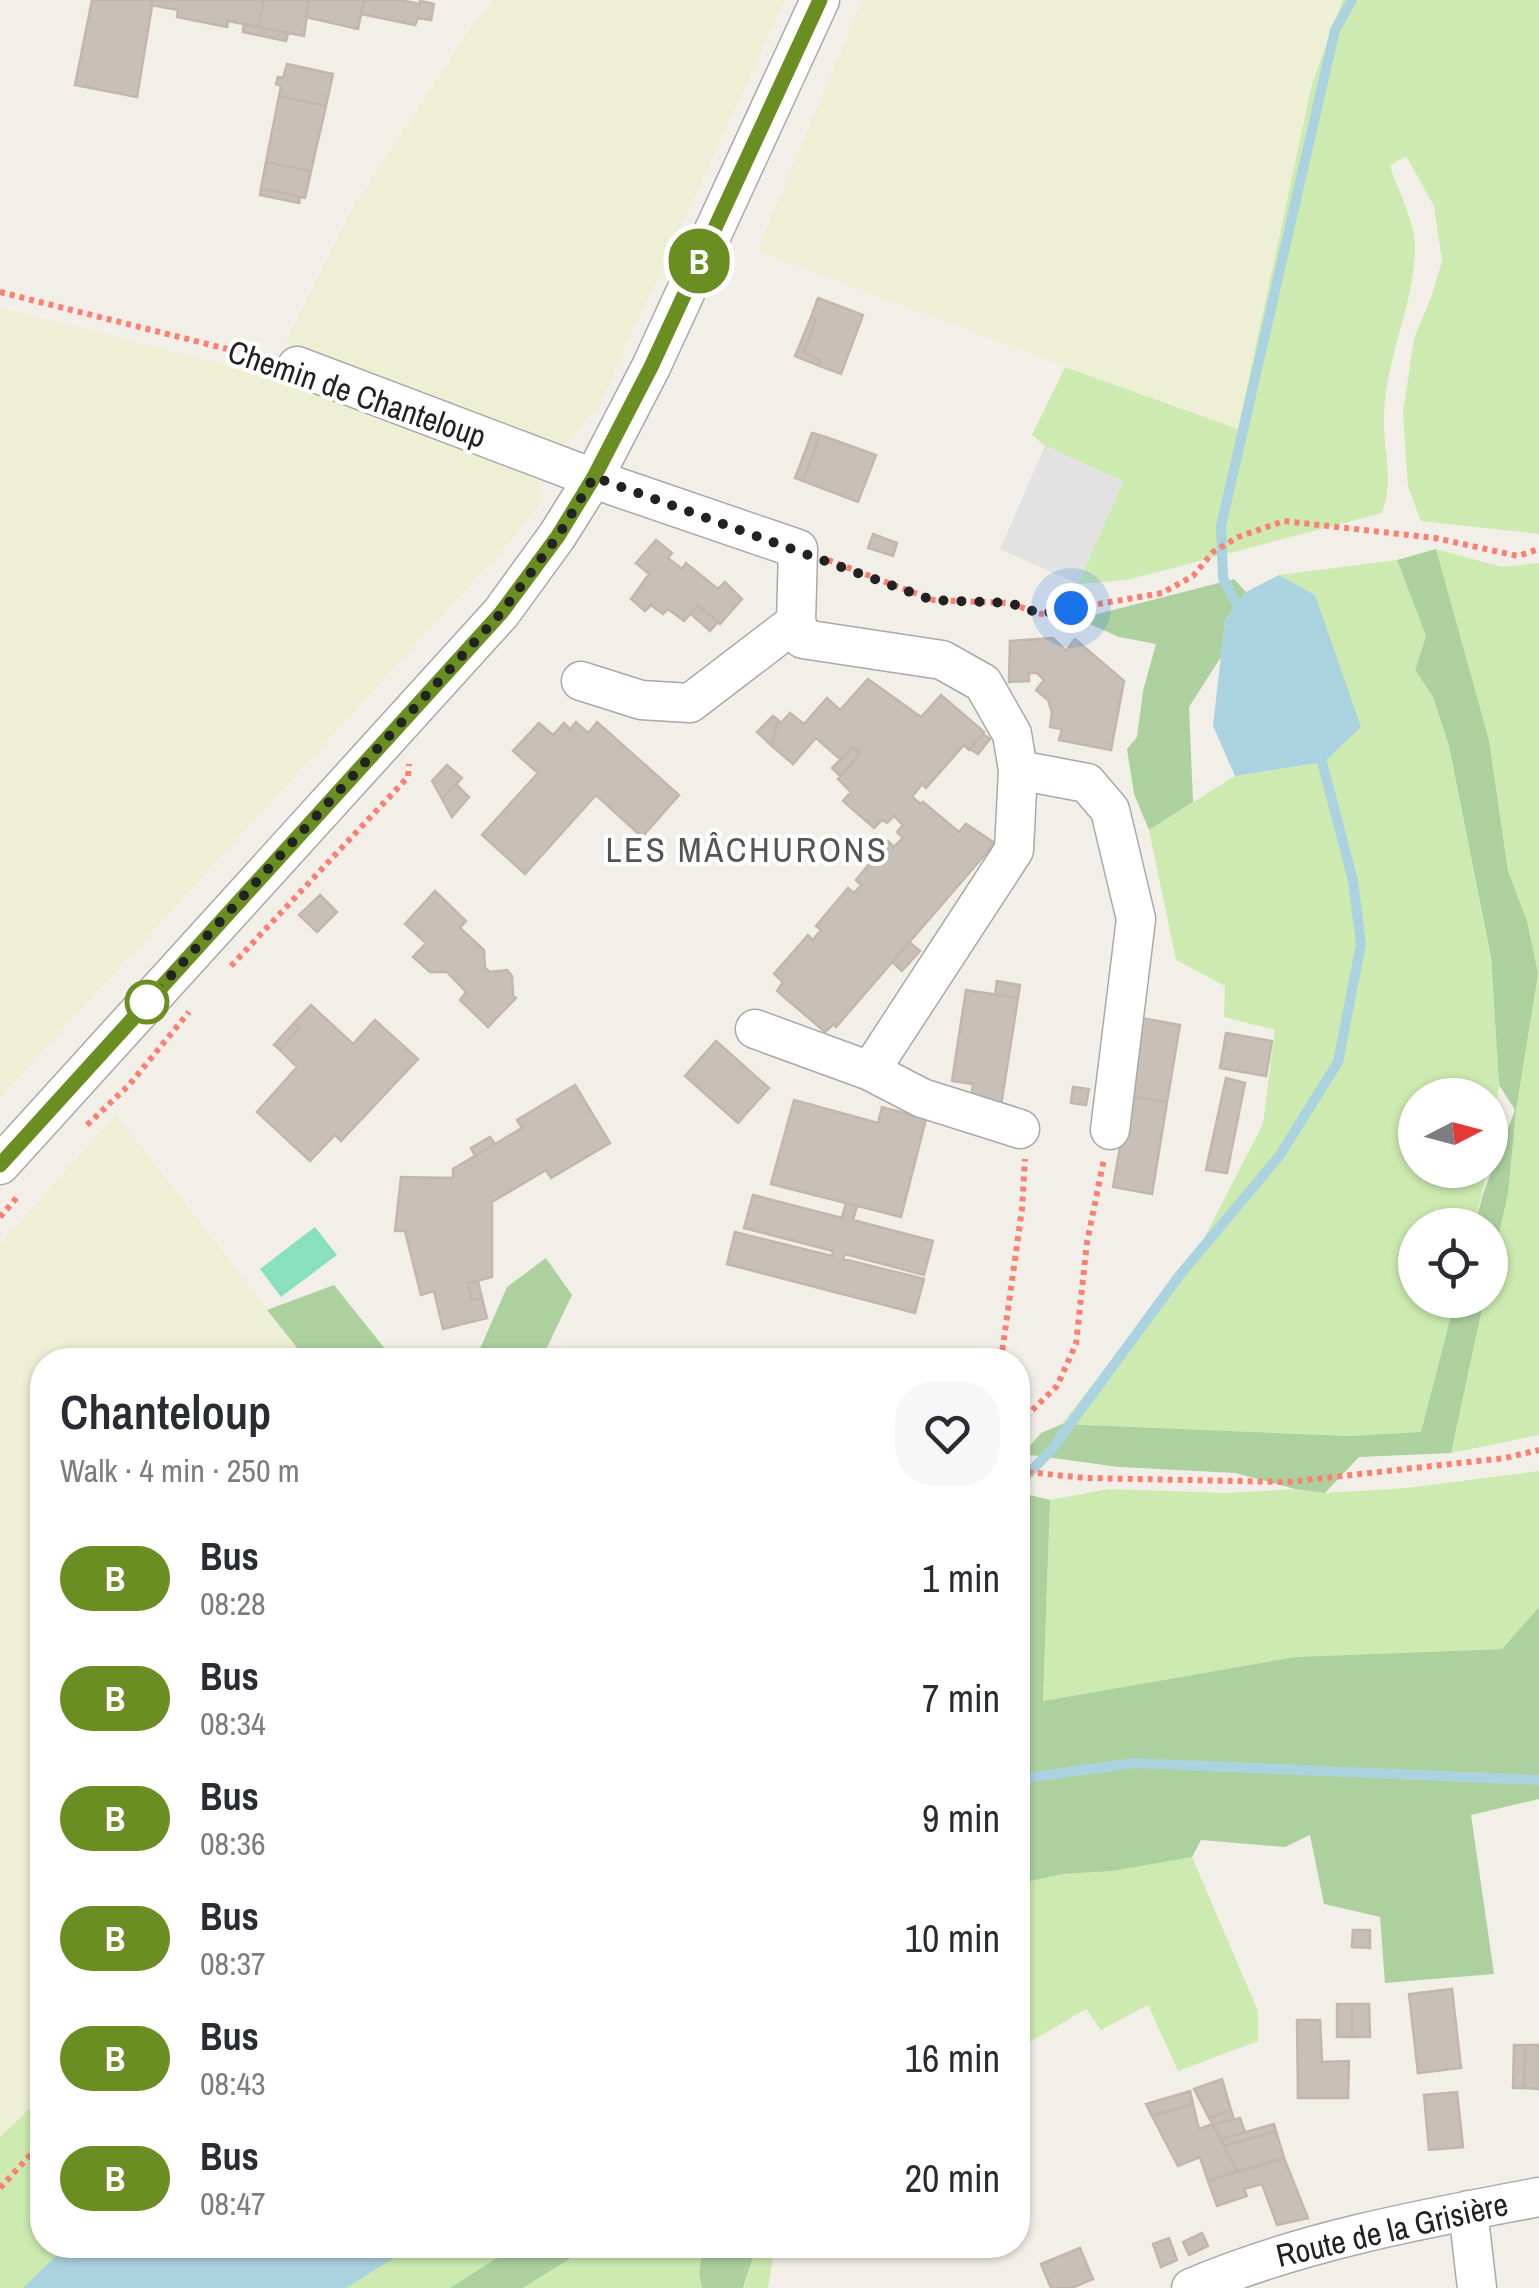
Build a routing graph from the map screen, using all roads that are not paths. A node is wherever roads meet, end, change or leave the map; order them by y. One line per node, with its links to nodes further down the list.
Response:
1 (820, 0): 3 (street)
2 (297, 366): 3 (street, Chemin de Chanteloup)
3 (594, 477): 4 (street, Chemin de Chanteloup); 11 (street)
4 (796, 622): 5 (street); 6 (street)
5 (581, 681)
6 (1018, 770): 8 (street); 10 (street)
7 (756, 1029): 8 (street)
8 (870, 1071): 9 (street)
9 (1020, 1128)
10 (1110, 1130)
11 (0, 1165)
12 (1539, 2197): 13 (street, Route de la Grisière)
13 (1468, 2210): 14 (street, Route de la Grisière); 15 (street)
14 (1191, 2288)
15 (1477, 2288)

